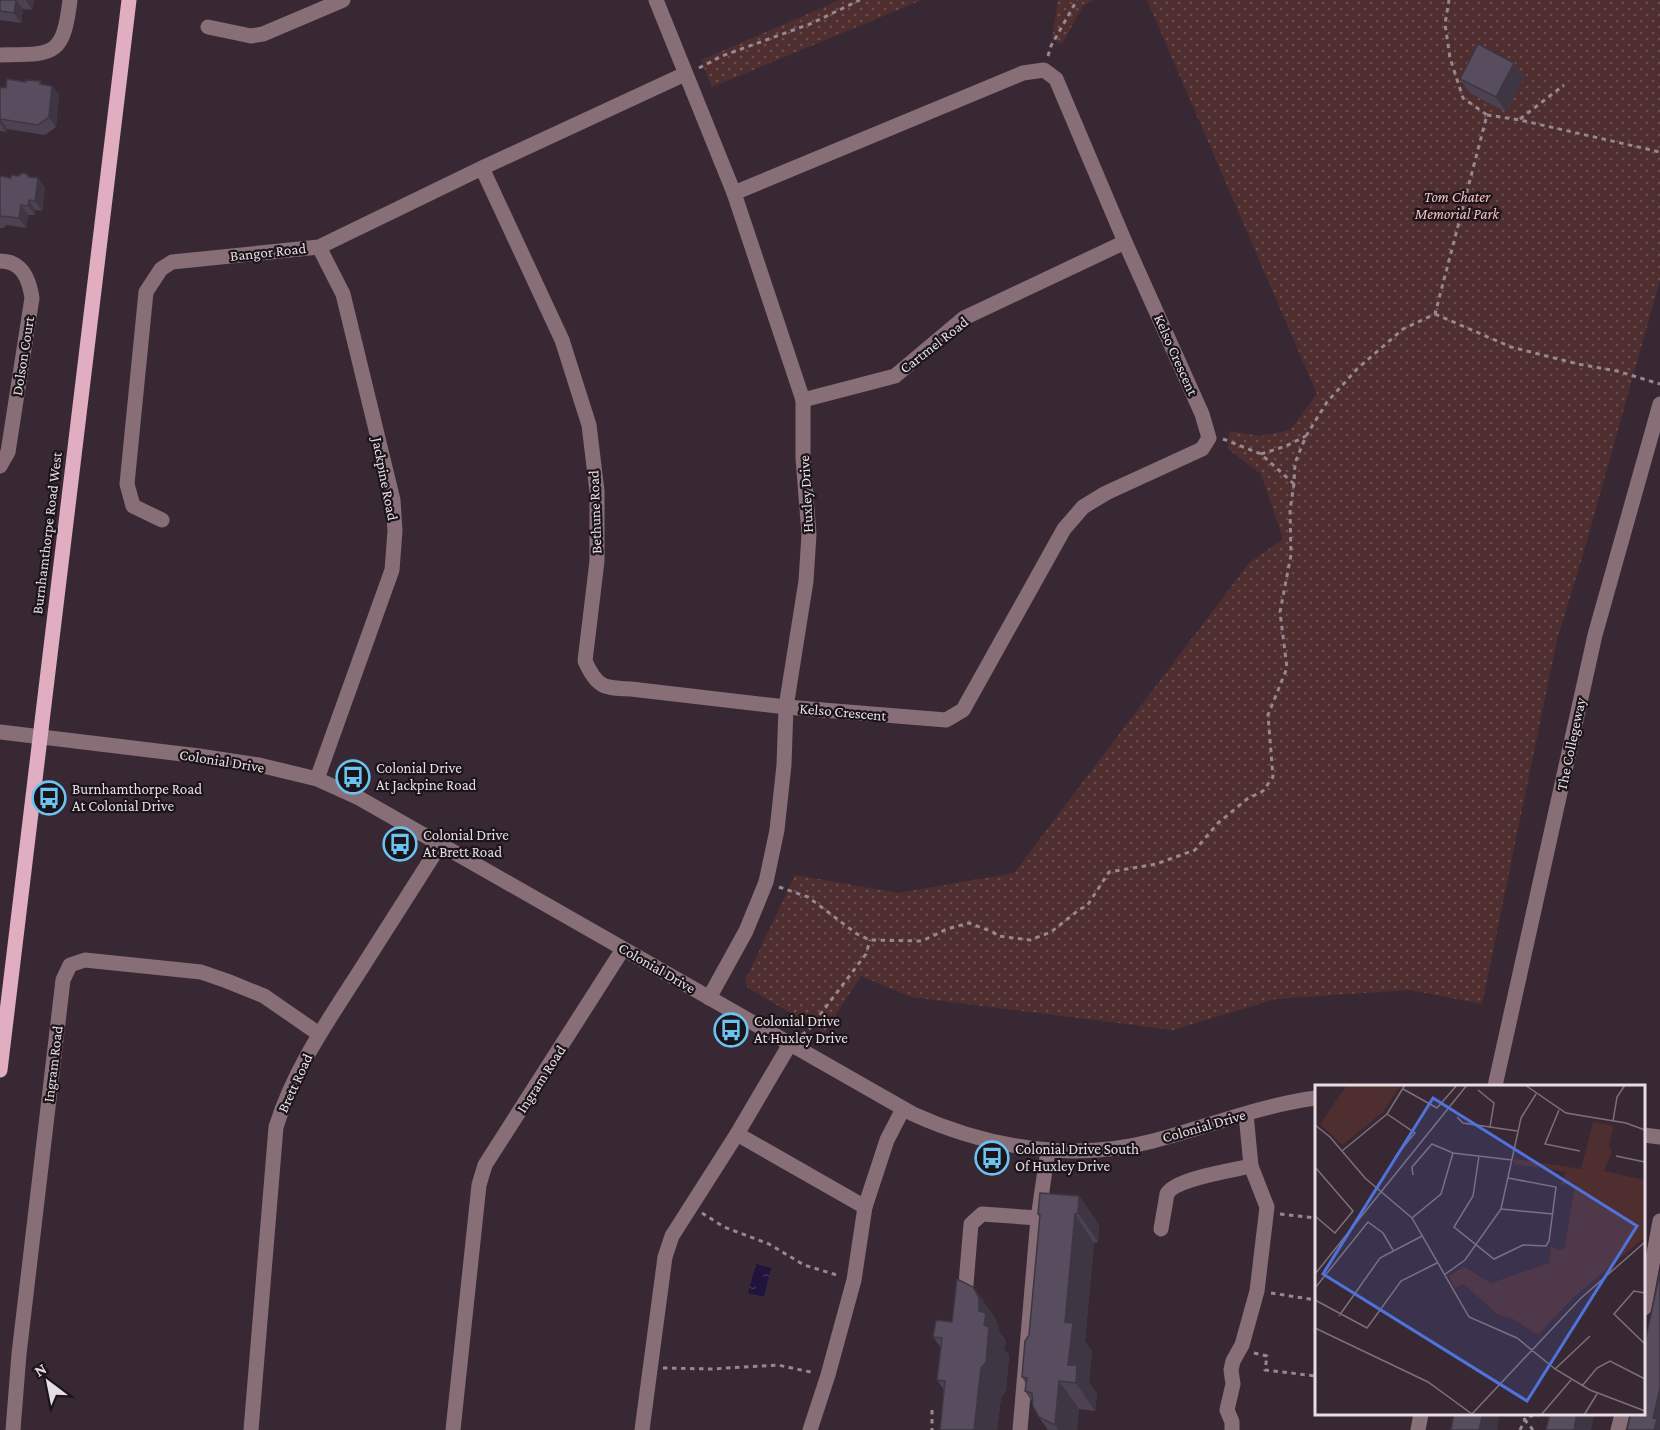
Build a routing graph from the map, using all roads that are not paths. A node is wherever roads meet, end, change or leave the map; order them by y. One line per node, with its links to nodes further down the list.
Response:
1 (70, 0): 6 (street)
2 (129, 0): 19 (main road, Burnhamthorpe Road West)
3 (343, 0): 5 (street)
4 (656, 0): 7 (street, Huxley Drive)
5 (208, 27)
6 (0, 55)
7 (685, 74): 8 (street, Bangor Road); 9 (street, Huxley Drive)
8 (482, 168): 11 (street, Bangor Road); 17 (street, Bethune Road)
9 (734, 194): 10 (street, Kelso Crescent); 13 (street, Huxley Drive)
10 (1125, 242): 13 (street, Cartmel Road); 17 (street, Kelso Crescent)
11 (319, 247): 16 (street, Bangor Road); 20 (street, Jackpine Road)
12 (0, 261): 15 (street, Dolson Court)
13 (803, 399): 17 (street, Huxley Drive)
14 (1660, 405): 27 (street, The Collegeway)
15 (0, 466)
16 (162, 520)
17 (786, 707): 23 (street, Huxley Drive)
18 (0, 732): 19 (street, Colonial Drive)
19 (40, 737): 20 (street, Colonial Drive); 26 (main road, Burnhamthorpe Road West)
20 (317, 778): 21 (street, Colonial Drive)
21 (440, 845): 22 (street, Colonial Drive); 24 (street, Brett Road)
22 (623, 949): 23 (street, Colonial Drive); 46 (street, Ingram Road)
23 (709, 998): 25 (street, Colonial Drive)
24 (319, 1034): 44 (street, Ingram Road); 45 (street, Brett Road)
25 (790, 1044): 29 (street, Colonial Drive); 31 (street)
26 (0, 1070)
27 (1495, 1085)
28 (1315, 1098): 30 (street, Colonial Drive)
29 (903, 1109): 34 (street, Colonial Drive); 36 (street)
30 (1246, 1114): 34 (street, Colonial Drive); 35 (street)
31 (737, 1134): 36 (street); 47 (street)
32 (1645, 1136): 33 (street)
33 (1660, 1137)
34 (1048, 1150): 37 (street)
35 (1251, 1166): 39 (street); 50 (street)
36 (865, 1207): 48 (street)
37 (1038, 1218): 40 (street); 49 (street)
38 (1660, 1221): 41 (street)
39 (1161, 1229)
40 (965, 1296)
41 (1645, 1303)
42 (1421, 1415): 51 (street)
43 (1622, 1415): 52 (street)
44 (13, 1430)
45 (251, 1430)
46 (453, 1430)
47 (642, 1430)
48 (810, 1430)
49 (1020, 1430)
50 (1232, 1430)
51 (1418, 1430)
52 (1618, 1430)

